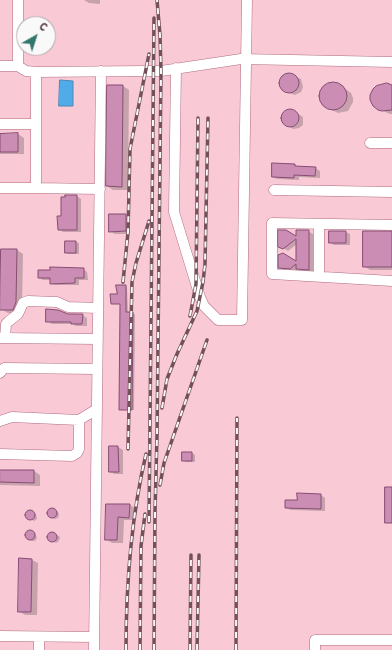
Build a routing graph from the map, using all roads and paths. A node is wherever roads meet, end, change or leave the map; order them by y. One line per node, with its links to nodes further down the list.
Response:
1 (18, 0): 6 (lane)
2 (247, 0): 3 (lane)
3 (246, 59): 4 (lane); 7 (lane); 7 (lane)
4 (392, 62)
5 (0, 66): 6 (lane)
6 (18, 66): 9 (lane)
7 (176, 68): 8 (lane)
8 (101, 71): 9 (lane); 16 (lane)
9 (36, 72): 11 (lane)
10 (0, 124): 11 (lane)
11 (36, 124): 15 (lane)
12 (370, 143): 13 (lane)
13 (392, 143)
14 (0, 188): 15 (lane)
15 (36, 188): 16 (lane)
16 (100, 188): 23 (lane)
17 (274, 190): 18 (lane)
18 (392, 192)
19 (319, 224): 20 (lane); 21 (lane); 21 (lane)
20 (392, 225)
21 (319, 276): 22 (lane)
22 (392, 281)
23 (98, 308): 24 (lane); 25 (lane)
24 (2, 338): 25 (lane)
25 (98, 339): 26 (lane)
26 (97, 369): 27 (lane); 28 (lane)
27 (0, 372)
28 (97, 409): 29 (lane); 34 (lane)
29 (79, 420): 30 (lane); 31 (lane)
30 (0, 421)
31 (0, 454)
32 (0, 636): 33 (lane)
33 (39, 637): 34 (lane); 36 (lane)
34 (94, 637): 37 (lane)
35 (392, 640): 38 (lane)
36 (39, 650)
37 (94, 650)
38 (315, 650)

